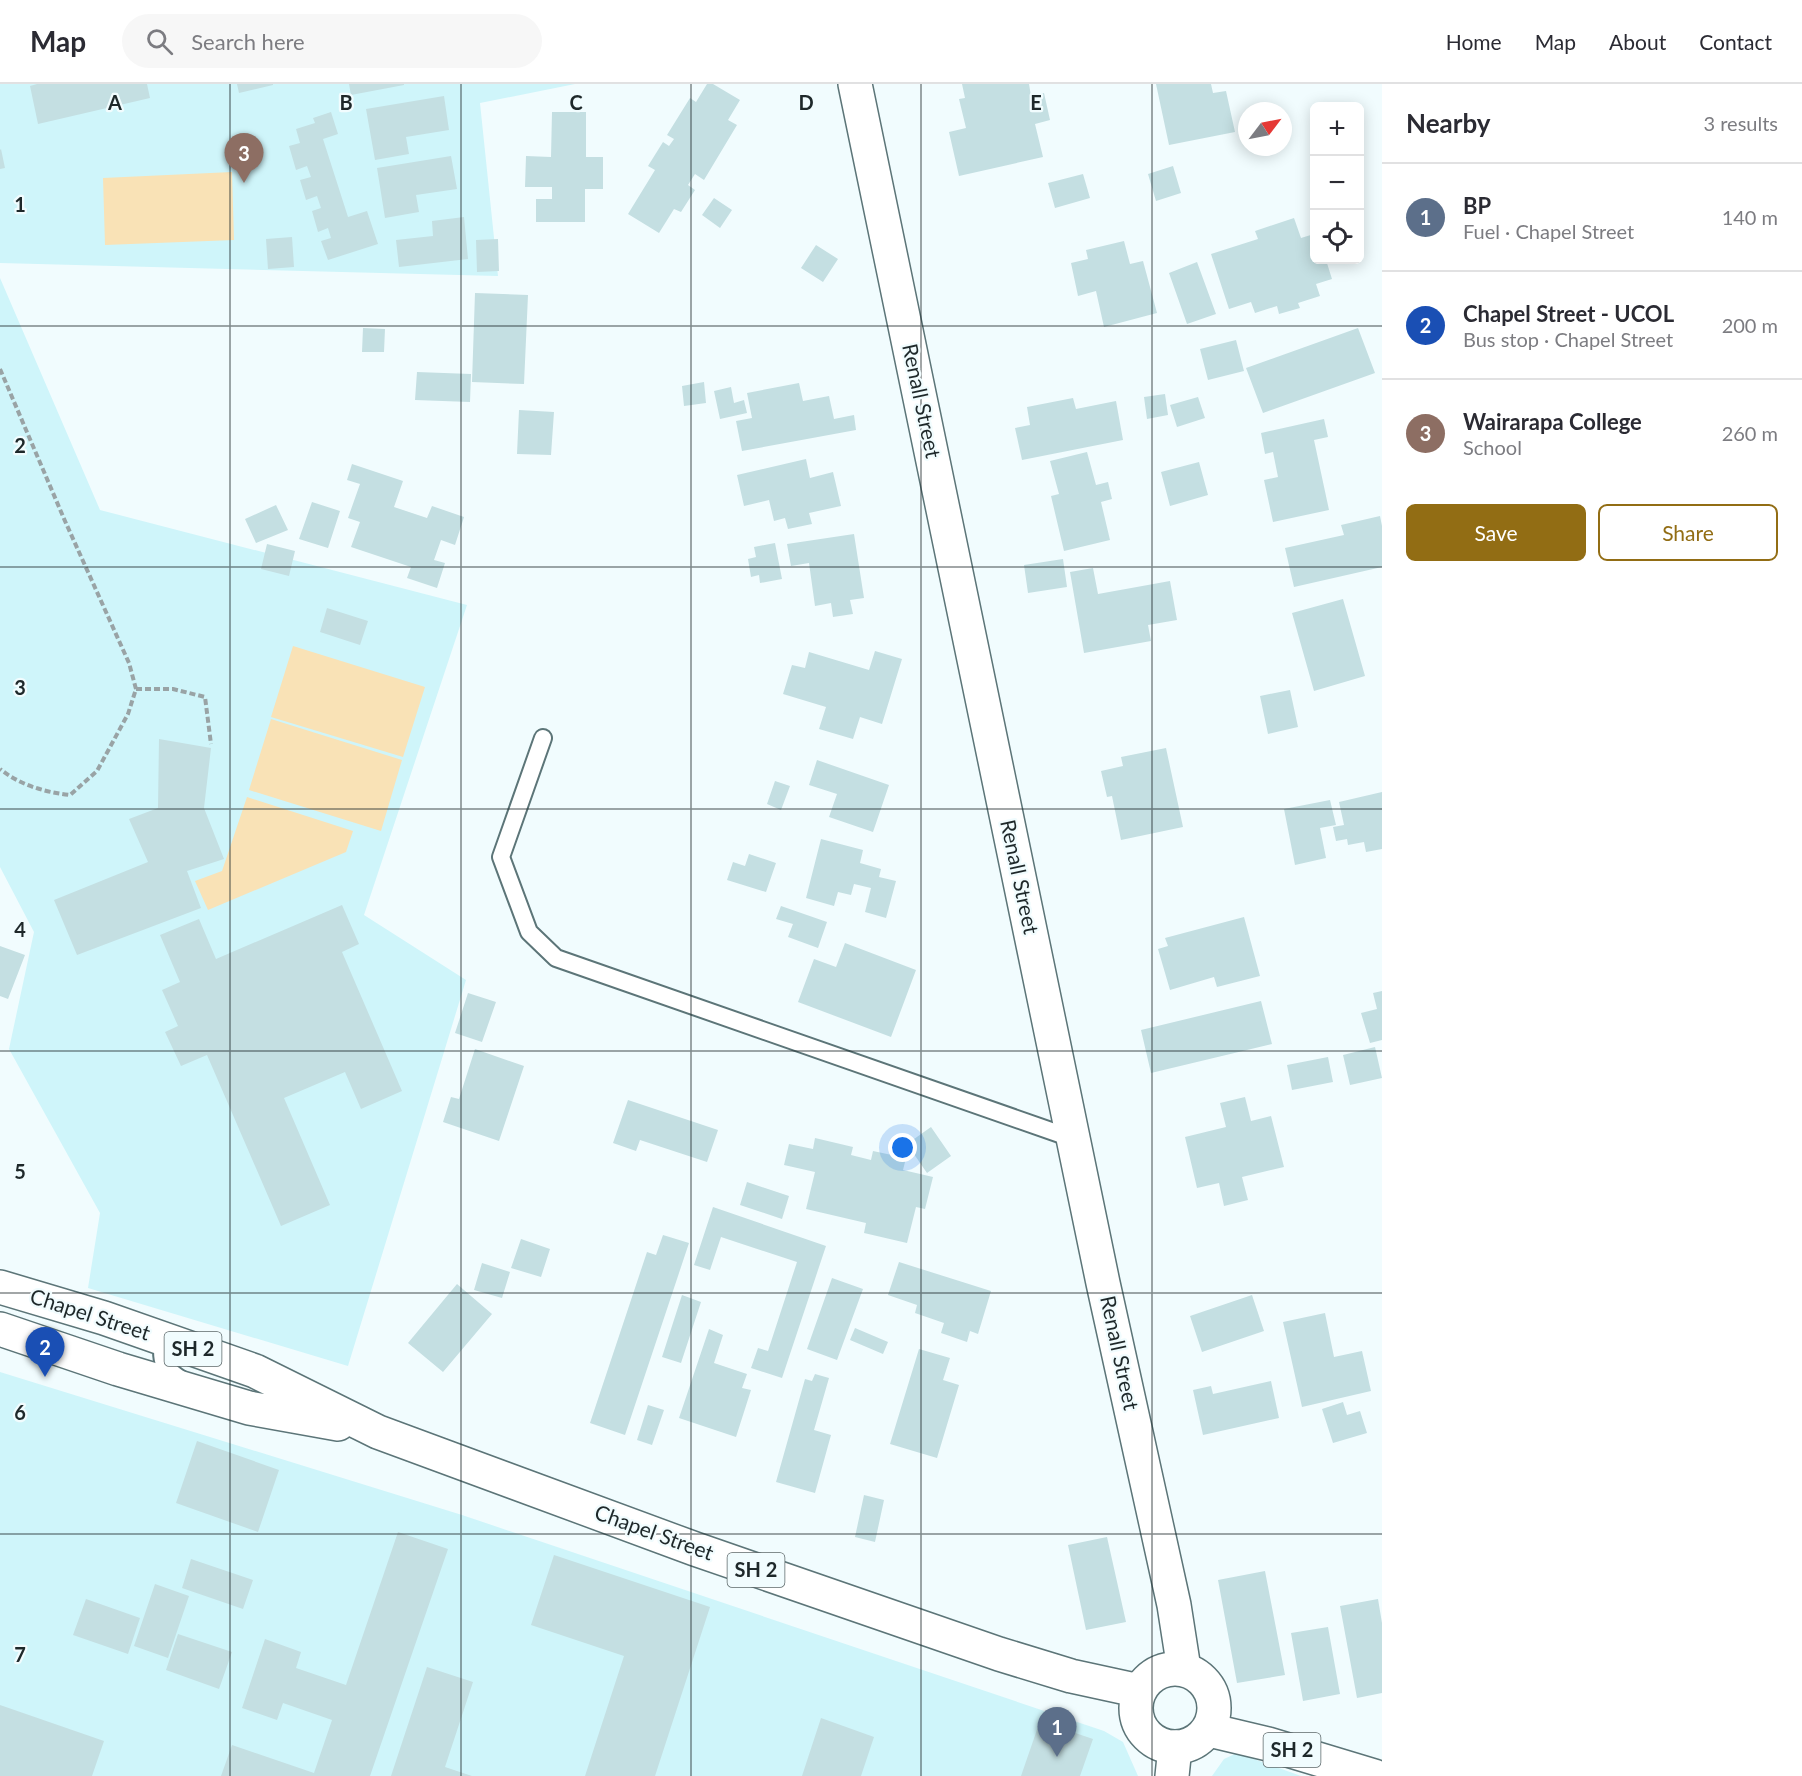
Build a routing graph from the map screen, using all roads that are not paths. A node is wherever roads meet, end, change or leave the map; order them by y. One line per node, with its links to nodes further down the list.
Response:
1 (855, 84): 3 (main road, Renall Street)
2 (543, 738): 3 (lane)
3 (1074, 1139): 9 (main road, Renall Street)
4 (0, 1287): 6 (main road, Chapel Street / SH 2)
5 (0, 1329): 7 (main road, Chapel Street / SH 2)
6 (163, 1339): 7 (lane); 8 (main road, Chapel Street / SH 2)
7 (208, 1396): 8 (main road, Chapel Street / SH 2)
8 (378, 1432): 10 (main road, Chapel Street / SH 2)
9 (1184, 1669): 10 (main road); 11 (main road)
10 (1140, 1691): 12 (main road)
11 (1209, 1730): 12 (main road); 13 (main road, SH 2)
12 (1174, 1762)
13 (1374, 1776)

